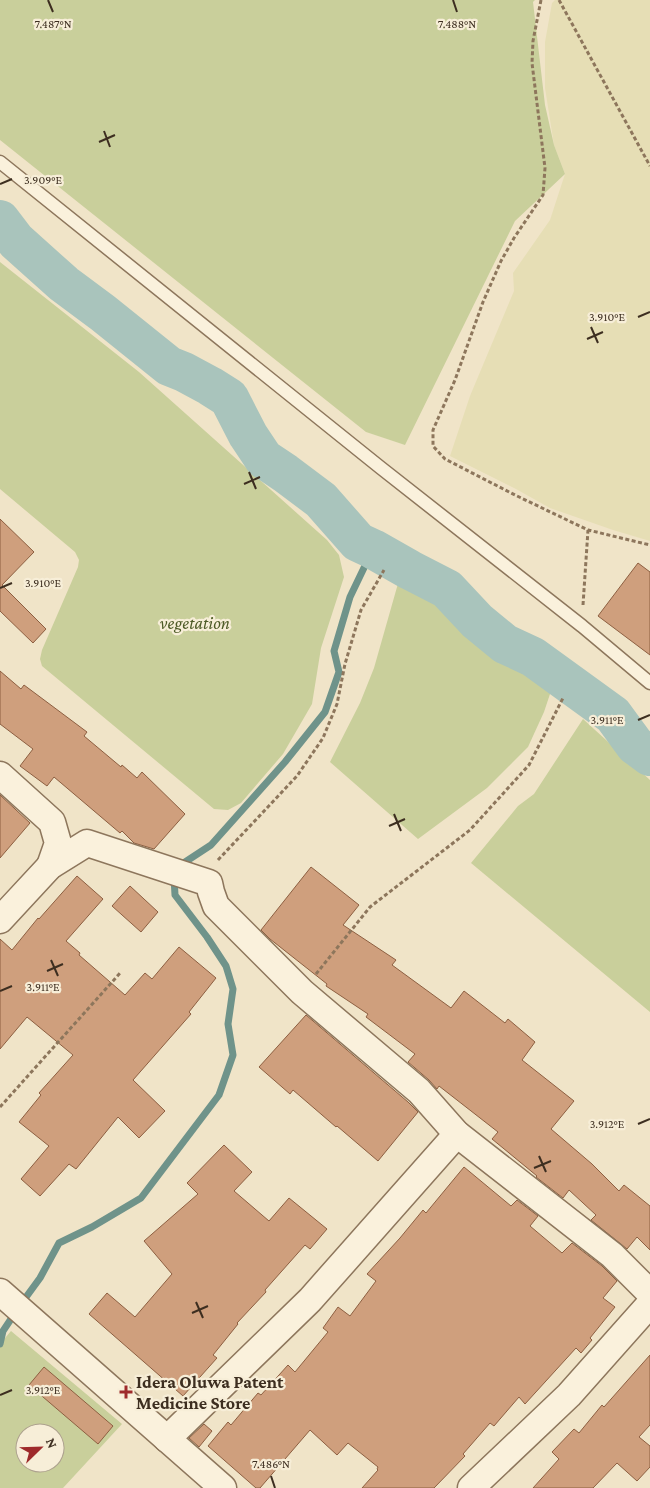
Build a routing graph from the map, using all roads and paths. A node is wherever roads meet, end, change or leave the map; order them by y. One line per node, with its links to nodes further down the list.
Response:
1 (541, 0): 5 (path)
2 (559, 0): 4 (path)
3 (0, 162): 8 (lane)
4 (650, 166)
5 (588, 530): 6 (path); 8 (path)
6 (650, 545)
7 (384, 570): 13 (path)
8 (582, 626): 9 (lane)
9 (650, 683)
10 (563, 698): 16 (path)
11 (0, 776): 12 (street)
12 (50, 866): 13 (street); 14 (street)
13 (209, 882): 16 (street)
14 (0, 920)
15 (122, 972): 17 (path)
16 (302, 992): 18 (street)
17 (0, 1107)
18 (457, 1134): 19 (street); 22 (street)
19 (650, 1293)
20 (4, 1296): 22 (street)
21 (650, 1304): 24 (street)
22 (167, 1439): 23 (street)
23 (223, 1488)
24 (471, 1488)

